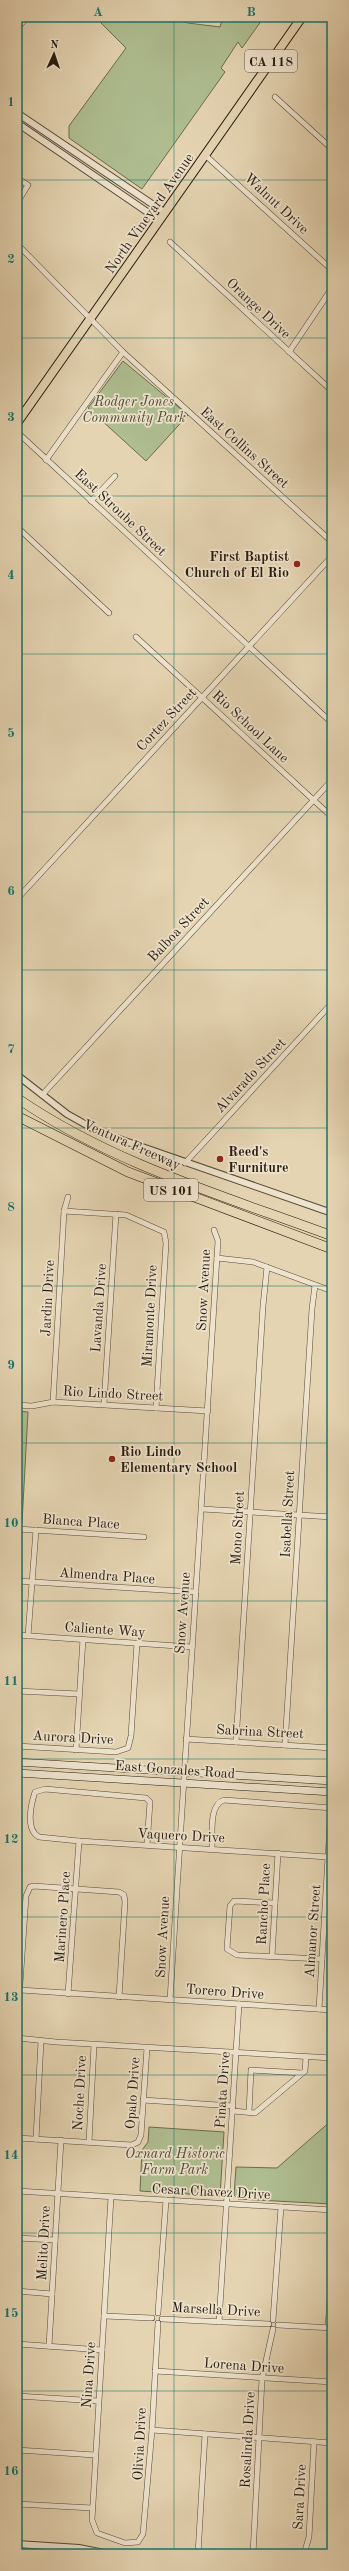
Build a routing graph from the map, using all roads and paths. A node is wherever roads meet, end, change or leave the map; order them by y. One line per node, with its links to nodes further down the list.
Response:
1 (28, 17): 3 (street)
2 (302, 17): 8 (main road, North Vineyard Avenue / CA 118)
3 (17, 28)
4 (275, 97): 7 (street)
5 (17, 112): 11 (street)
6 (17, 123): 12 (street)
7 (332, 149)
8 (205, 155): 11 (main road, North Vineyard Avenue / CA 118); 15 (street, Walnut Drive)
9 (17, 178): 10 (street)
10 (17, 203)
11 (164, 212): 12 (main road, North Vineyard Avenue / CA 118)
12 (159, 220): 17 (main road, North Vineyard Avenue / CA 118)
13 (170, 242): 19 (street, Orange Drive)
14 (17, 244): 17 (street, East Collins Street)
15 (332, 270)
16 (332, 288): 19 (street)
17 (91, 319): 18 (street, East Collins Street); 21 (main road, North Vineyard Avenue / CA 118)
18 (123, 352): 23 (street); 27 (street, East Collins Street)
19 (289, 352): 20 (street, Orange Drive)
20 (332, 391)
21 (17, 424)
22 (17, 432): 23 (street, East Stroube Street)
23 (46, 460): 25 (street, East Stroube Street)
24 (115, 476): 25 (street)
25 (91, 501): 31 (street, East Stroube Street)
26 (17, 527): 29 (street)
27 (332, 542)
28 (332, 556): 31 (street, Cortez Street)
29 (109, 613)
30 (136, 637): 32 (street, Rio School Lane)
31 (249, 647): 32 (street, Cortez Street); 33 (street, East Stroube Street)
32 (202, 698): 35 (street, Rio School Lane); 37 (street, Cortez Street)
33 (332, 723)
34 (332, 780): 35 (street, Balboa Street)
35 (313, 800): 36 (street, Rio School Lane); 40 (street, Balboa Street)
36 (332, 817)
37 (17, 899)
38 (332, 1003): 43 (street, Alvarado Street)
39 (17, 1075): 40 (street)
40 (42, 1095): 43 (street)
41 (17, 1098): 48 (highway, Ventura Freeway / US 101)
42 (17, 1116): 52 (highway, Ventura Freeway / US 101)
43 (185, 1163): 46 (street)
44 (68, 1197): 45 (street, Jardin Drive)
45 (64, 1211): 47 (street); 57 (street, Jardin Drive)
46 (332, 1213)
47 (116, 1214): 58 (street, Lavanda Drive); 60 (street, Miramonte Drive)
48 (275, 1215): 49 (highway); 51 (highway, Ventura Freeway / US 101)
49 (332, 1229)
50 (214, 1230): 53 (street, Snow Avenue)
51 (332, 1236)
52 (332, 1249)
53 (217, 1258): 54 (street); 61 (street, Snow Avenue)
54 (267, 1268): 55 (street); 63 (street, Mono Street)
55 (315, 1285): 56 (street); 64 (street, Isabella Street)
56 (332, 1291)
57 (53, 1402): 58 (street, Rio Lindo Street); 59 (street, Rio Lindo Street)
58 (104, 1404): 60 (street, Rio Lindo Street)
59 (17, 1405)
60 (156, 1408): 61 (street, Rio Lindo Street)
61 (208, 1411): 62 (street, Snow Avenue)
62 (202, 1509): 63 (street); 71 (street, Snow Avenue)
63 (250, 1512): 64 (street); 80 (street, Mono Street)
64 (299, 1515): 65 (street); 81 (street, Isabella Street)
65 (332, 1517)
66 (17, 1529): 67 (street, Blanca Place)
67 (36, 1530): 68 (street, Blanca Place); 70 (street)
68 (144, 1537)
69 (17, 1581): 70 (street, Almendra Place)
70 (32, 1582): 71 (street, Almendra Place); 73 (street)
71 (196, 1592): 76 (street, Snow Avenue)
72 (17, 1636): 73 (street, Caliente Way)
73 (28, 1636): 74 (street, Caliente Way)
74 (83, 1639): 75 (street, Caliente Way); 78 (street)
75 (137, 1643): 76 (street, Caliente Way); 84 (street, Aurora Drive)
76 (192, 1647): 79 (street, Snow Avenue)
77 (17, 1691): 78 (street)
78 (79, 1694): 84 (street)
79 (186, 1739): 80 (street, Sabrina Street); 87 (street, Snow Avenue)
80 (236, 1742): 81 (street, Sabrina Street)
81 (285, 1745): 83 (street, Sabrina Street)
82 (17, 1746): 84 (street, Aurora Drive)
83 (332, 1748)
84 (76, 1750)
85 (17, 1762): 87 (main road, East Gonzales Road)
86 (332, 1766): 89 (street)
87 (184, 1772): 89 (main road, East Gonzales Road); 90 (street, Snow Avenue)
88 (17, 1773): 90 (main road, East Gonzales Road)
89 (332, 1781): 91 (street)
90 (183, 1783): 91 (main road, East Gonzales Road); 95 (street, Snow Avenue)
91 (331, 1792)
92 (331, 1807): 96 (street); 98 (street, Almanor Street)
93 (79, 1841): 94 (street, Vaquero Drive); 94 (street, Vaquero Drive); 99 (street, Marinero Place)
94 (147, 1845): 95 (street, Vaquero Drive)
95 (180, 1847): 96 (street, Vaquero Drive); 106 (street, Snow Avenue)
96 (212, 1849): 97 (street, Vaquero Drive)
97 (278, 1853): 98 (street, Vaquero Drive); 100 (street, Rancho Place)
98 (328, 1856): 102 (street, Almanor Street)
99 (76, 1889): 103 (street); 104 (street, Marinero Place); 105 (street)
100 (275, 1903): 101 (street, Rancho Place); 101 (street)
101 (272, 1956): 102 (street)
102 (322, 1959): 108 (street, Almanor Street)
103 (20, 1990): 104 (street, Torero Drive); 110 (street)
104 (68, 1994): 105 (street, Torero Drive)
105 (119, 1997): 106 (street, Torero Drive)
106 (170, 2000): 107 (street, Torero Drive)
107 (239, 2004): 108 (street, Torero Drive); 115 (street, Pinata Drive)
108 (319, 2009): 109 (street, Torero Drive)
109 (332, 2010)
110 (17, 2028)
111 (17, 2038): 112 (street)
112 (41, 2041): 113 (street); 123 (street)
113 (94, 2045): 114 (street); 125 (street, Noche Drive)
114 (147, 2048): 115 (street); 119 (street, Opalo Drive)
115 (236, 2053): 116 (street); 120 (street, Pinata Drive)
116 (306, 2057): 117 (street); 118 (street)
117 (332, 2058)
118 (302, 2073): 121 (street); 121 (street)
119 (144, 2100): 120 (street); 125 (street, Opalo Drive)
120 (233, 2109): 121 (street); 130 (street, Pinata Drive)
121 (248, 2112)
122 (17, 2138): 123 (street)
123 (36, 2139): 124 (street)
124 (61, 2140): 125 (street); 127 (street, Melito Drive)
125 (89, 2142)
126 (17, 2191): 127 (street, Cesar Chavez Drive)
127 (58, 2194): 128 (street, Cesar Chavez Drive); 134 (street, Melito Drive)
128 (111, 2197): 129 (street, Cesar Chavez Drive); 139 (street, Nina Drive)
129 (166, 2200): 130 (street, Cesar Chavez Drive); 138 (street)
130 (227, 2204): 131 (street, Cesar Chavez Drive); 143 (street, Pinata Drive)
131 (281, 2207): 132 (street, Cesar Chavez Drive); 142 (street)
132 (332, 2210)
133 (17, 2238): 134 (street)
134 (55, 2240): 137 (street, Melito Drive)
135 (332, 2270): 147 (street)
136 (17, 2291): 137 (street)
137 (52, 2294): 150 (street, Melito Drive)
138 (158, 2313): 140 (street); 141 (street)
139 (104, 2316): 140 (street, Marsella Drive); 151 (street, Nina Drive)
140 (152, 2318): 144 (street)
141 (162, 2318): 143 (street, Marsella Drive); 144 (street)
142 (273, 2320): 145 (street); 146 (street)
143 (219, 2322): 145 (street, Marsella Drive)
144 (158, 2323): 152 (street, Olivia Drive)
145 (269, 2324): 148 (street)
146 (278, 2325): 147 (street, Marsella Drive); 148 (street)
147 (330, 2328)
148 (273, 2329): 153 (street, Rosalinda Drive)
149 (17, 2344): 150 (street)
150 (48, 2346): 151 (street)
151 (102, 2350): 156 (street, Nina Drive)
152 (155, 2371): 153 (street, Lorena Drive); 157 (street, Olivia Drive)
153 (262, 2379): 154 (street, Lorena Drive); 159 (street, Rosalinda Drive)
154 (332, 2382)
155 (17, 2396): 156 (street)
156 (98, 2401): 163 (street, Nina Drive)
157 (152, 2430): 158 (street); 166 (street, Olivia Drive)
158 (205, 2434): 159 (street); 173 (street)
159 (259, 2438): 160 (street); 174 (street, Rosalinda Drive)
160 (314, 2442): 161 (street); 175 (street, Sara Drive)
161 (332, 2443)
162 (17, 2450): 163 (street)
163 (95, 2455): 165 (street, Nina Drive)
164 (17, 2504): 165 (street)
165 (92, 2508): 166 (street, Nina Drive)
166 (116, 2540)
167 (17, 2544): 168 (street)
168 (46, 2546): 170 (street); 172 (street)
169 (17, 2552): 170 (street)
170 (46, 2554): 171 (street)
171 (54, 2554)
172 (109, 2554)
173 (198, 2554)
174 (253, 2554)
175 (304, 2554)

